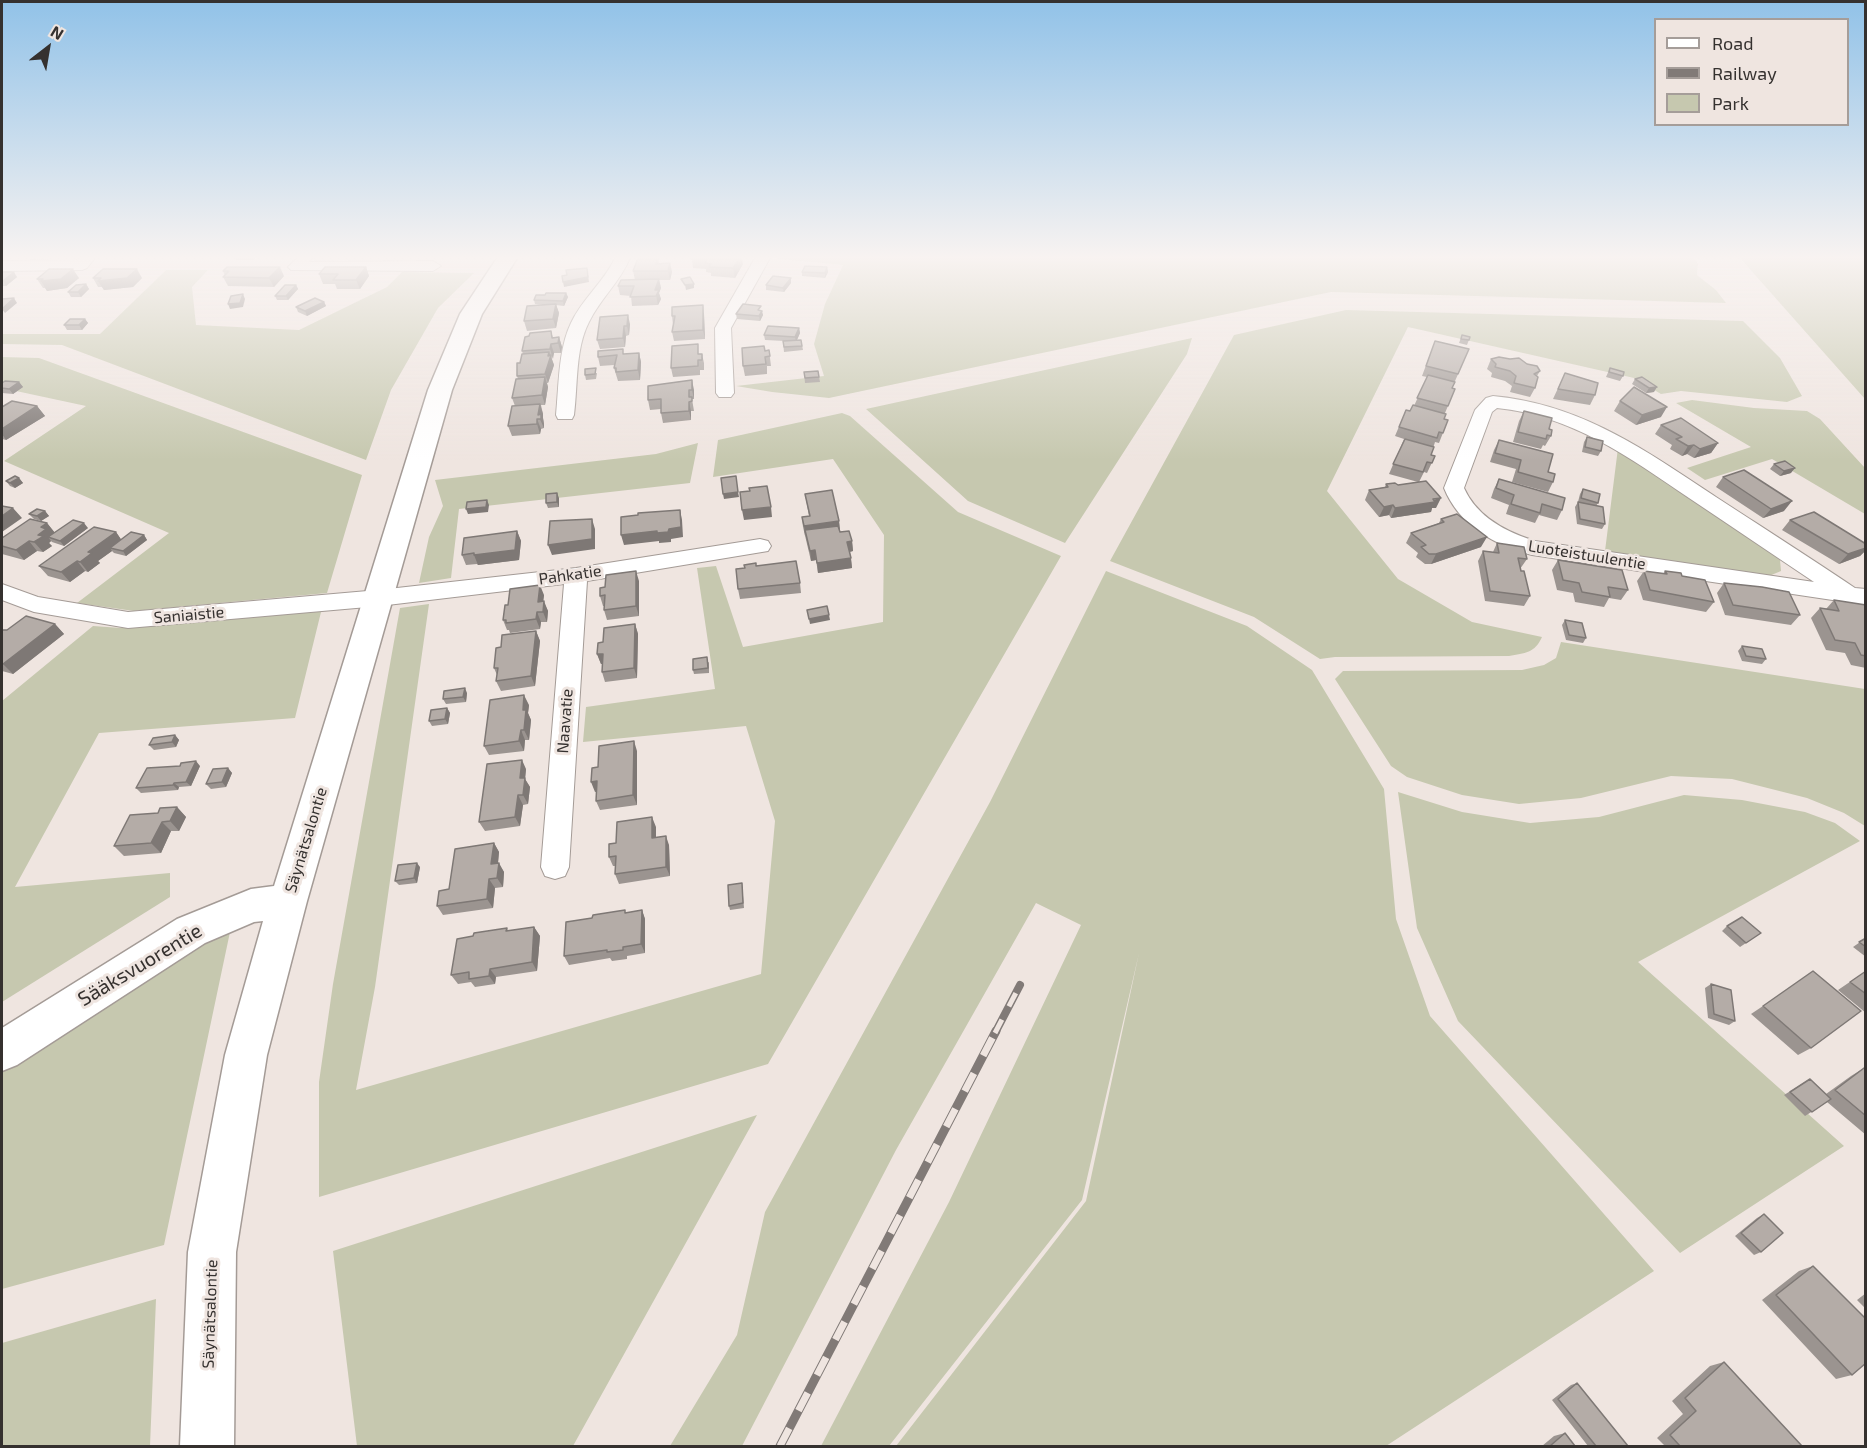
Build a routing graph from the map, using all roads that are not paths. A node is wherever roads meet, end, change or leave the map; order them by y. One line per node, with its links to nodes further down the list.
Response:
1 (466, 326): 10 (main road, Säynätsalontie)
2 (579, 326): 5 (street)
3 (724, 326): 4 (street)
4 (725, 393)
5 (565, 415)
6 (760, 546): 7 (street, Pahkatie)
7 (576, 575): 10 (street, Pahkatie); 11 (street, Naavatie)
8 (2, 592): 10 (street, Saniaistie)
9 (1857, 595): 9 (street, Luoteistuulentie)
10 (379, 598): 12 (main road, Säynätsalontie)
11 (555, 867)
12 (288, 901): 13 (main road, Sääksvuorentie); 14 (main road, Säynätsalontie)
13 (2, 1052)
14 (207, 1446)

